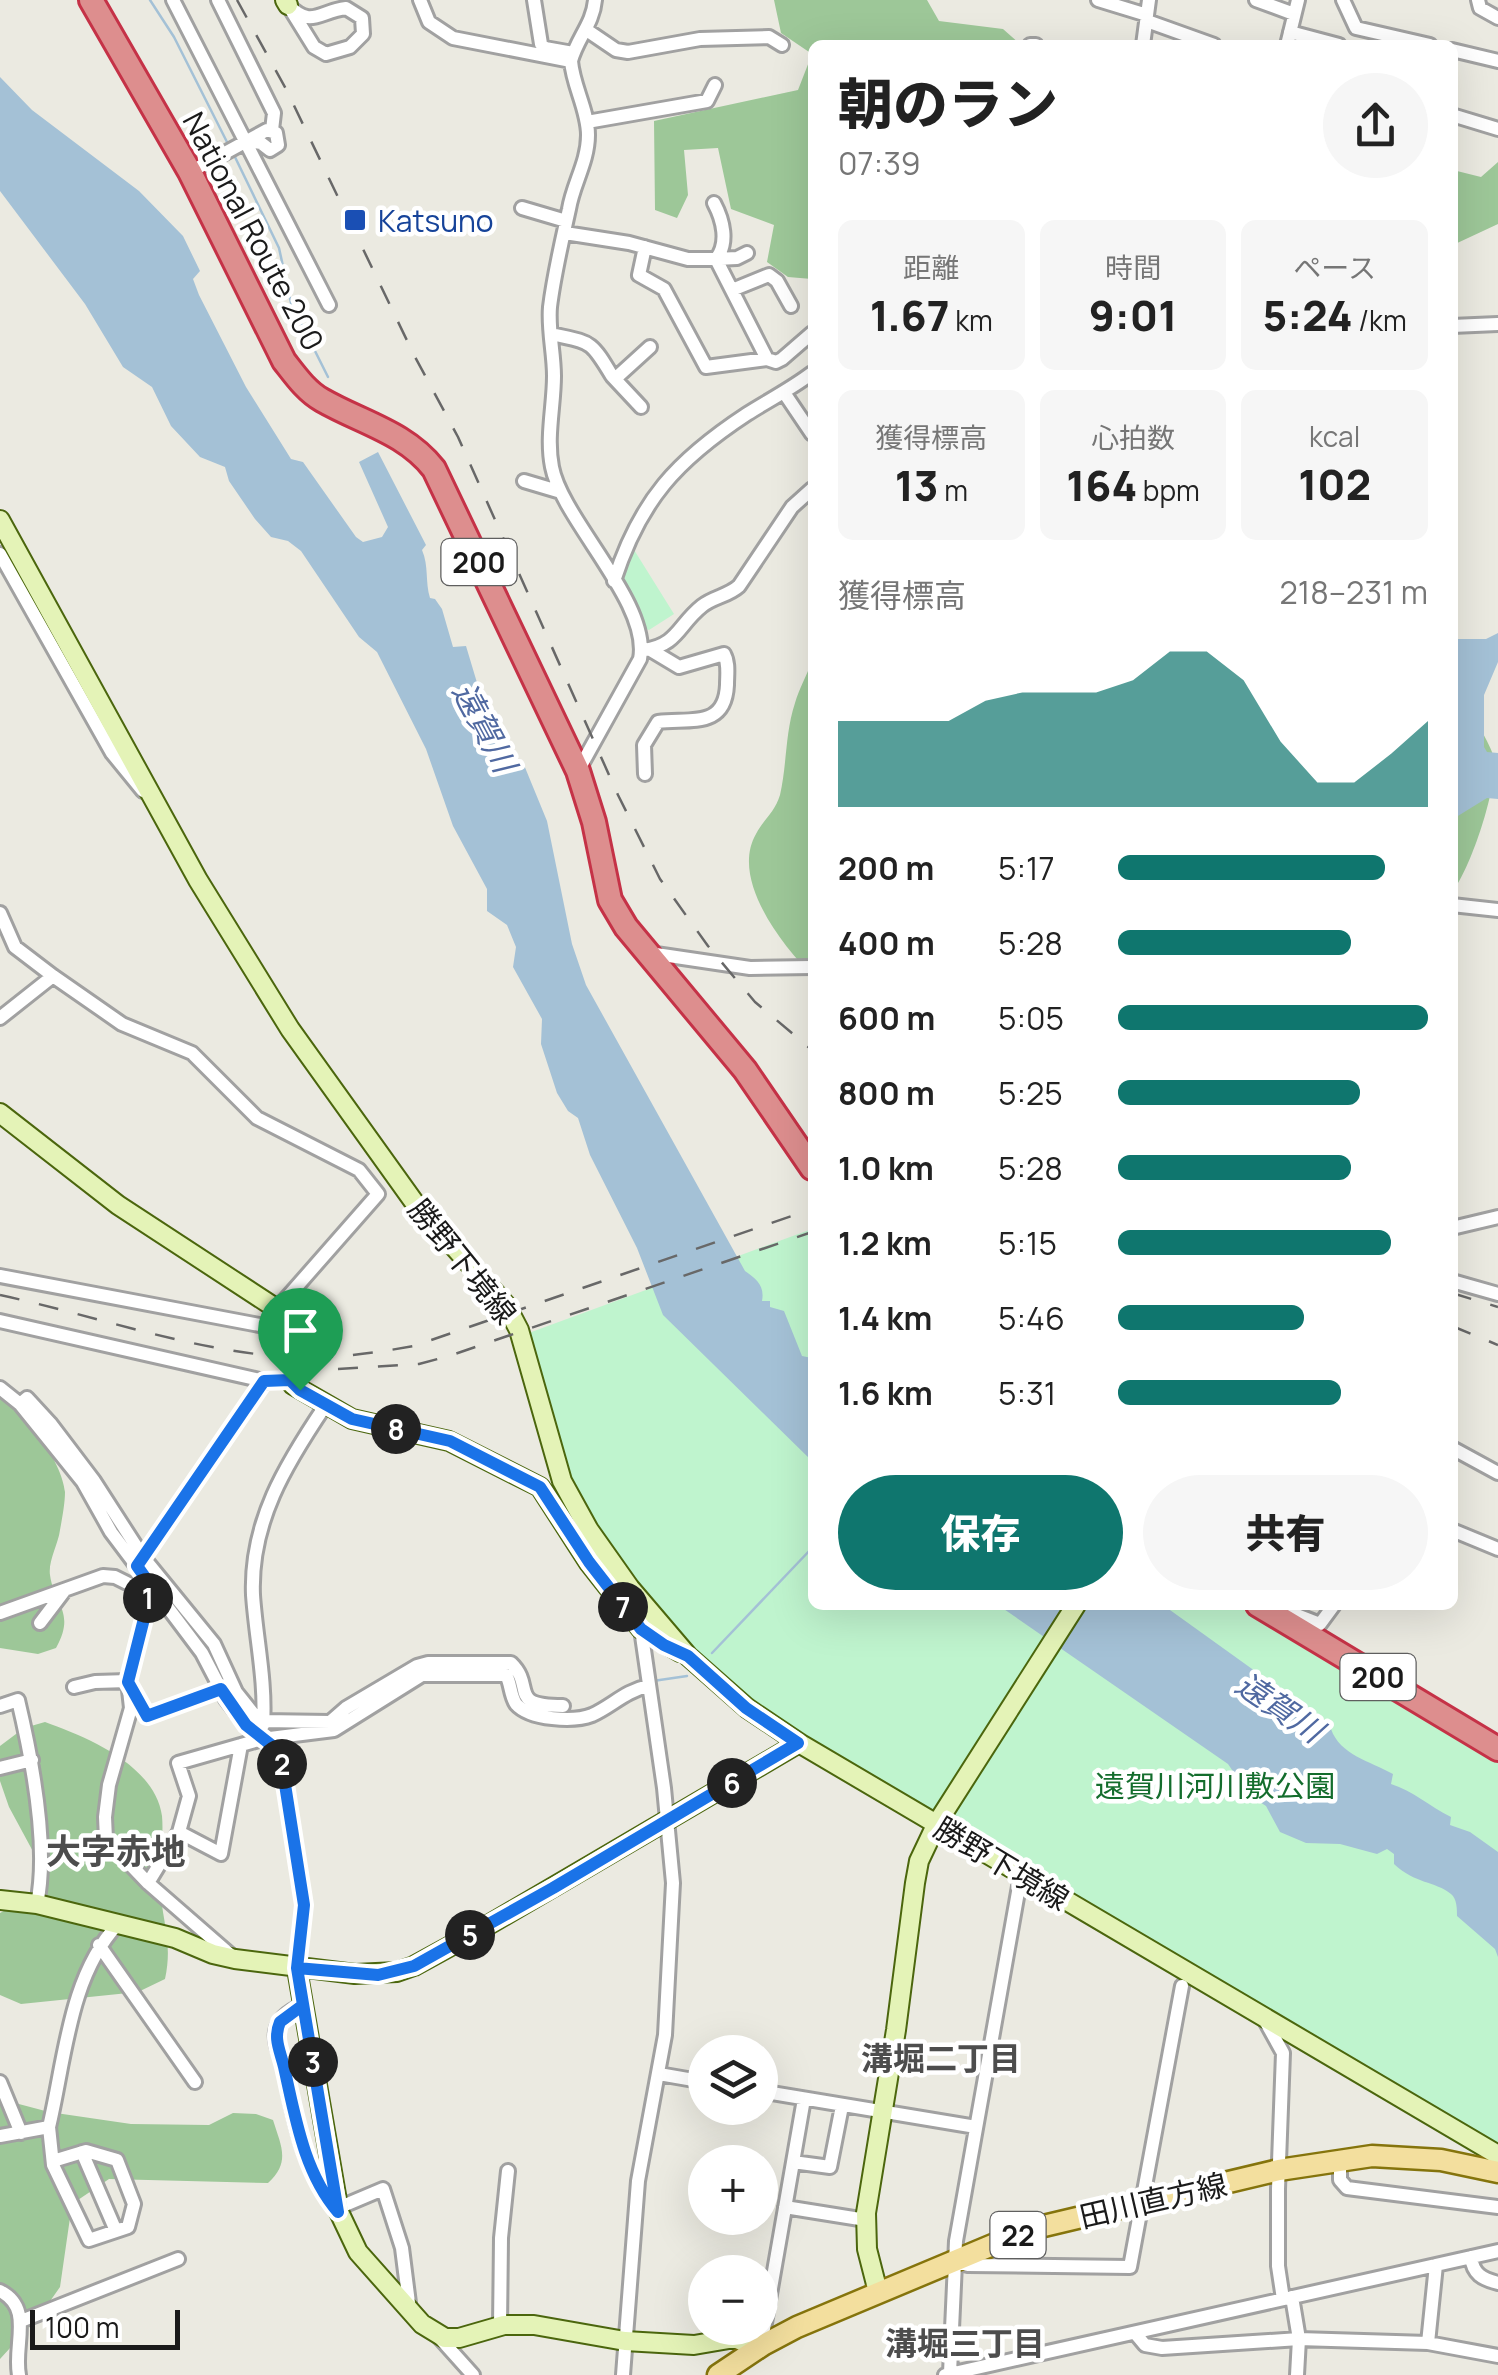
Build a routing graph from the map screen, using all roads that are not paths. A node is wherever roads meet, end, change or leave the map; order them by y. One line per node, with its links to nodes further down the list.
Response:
1 (91, 0): 32 (highway, National Route 200 / 200)
2 (174, 0): 31 (street)
3 (218, 0): 31 (street)
4 (420, 0): 25 (street)
5 (534, 0): 25 (street)
6 (595, 0): 17 (street)
7 (1098, 0): 14 (street)
8 (1149, 0): 14 (street)
9 (1256, 0): 13 (street)
10 (1344, 0): 16 (street)
11 (1478, 0): 15 (street)
12 (286, 3): 12 (street)
13 (1296, 7): 18 (street)
14 (1147, 18): 19 (street); 20 (street)
15 (1498, 18)
16 (1356, 28): 21 (street); 22 (street)
17 (588, 30): 23 (street); 25 (street)
18 (1288, 39)
19 (1144, 40)
20 (1202, 40)
21 (1360, 40)
22 (1408, 40)
23 (782, 46)
24 (1458, 51): 26 (street)
25 (572, 57): 29 (street)
26 (1498, 60)
27 (714, 85): 29 (street)
28 (1458, 117): 30 (street)
29 (587, 122): 35 (street)
30 (1498, 129)
31 (247, 142): 32 (street); 40 (street)
32 (190, 172): 62 (highway, National Route 200 / 200)
33 (714, 203): 38 (street)
34 (522, 208): 35 (street)
35 (566, 227): 36 (street); 44 (street)
36 (644, 247): 38 (street); 47 (street)
37 (747, 253): 38 (street)
38 (716, 259): 39 (street)
39 (732, 290): 41 (street); 47 (street)
40 (329, 305)
41 (791, 306)
42 (1498, 324): 43 (street)
43 (1458, 326)
44 (551, 334): 49 (street); 54 (street)
45 (808, 336): 47 (street)
46 (650, 347): 49 (street)
47 (767, 359)
48 (808, 375): 50 (street)
49 (612, 376): 51 (street)
50 (785, 394): 52 (street); 60 (street)
51 (641, 408)
52 (808, 428)
53 (524, 482): 54 (street)
54 (561, 492): 60 (street)
55 (808, 493): 61 (street)
56 (0, 520): 59 (street, 勝野下境線)
57 (0, 539): 59 (street)
58 (0, 554): 64 (street)
59 (24, 562): 64 (street, 勝野下境線)
60 (614, 581): 61 (street)
61 (646, 650): 62 (street); 63 (street)
62 (578, 770): 68 (highway, National Route 200 / 200)
63 (644, 774)
64 (159, 806): 99 (street, 勝野下境線)
65 (1458, 906): 66 (street)
66 (1498, 910)
67 (0, 913): 70 (street)
68 (646, 953): 69 (street); 73 (highway, National Route 200 / 200)
69 (808, 967)
70 (53, 976): 71 (street); 79 (street)
71 (0, 1018)
72 (0, 1113): 79 (street)
73 (808, 1162)
74 (1498, 1217): 75 (street)
75 (1458, 1227)
76 (0, 1276): 79 (street)
77 (1458, 1283): 78 (street)
78 (1498, 1294)
79 (280, 1314): 81 (street)
80 (0, 1320): 82 (street)
81 (290, 1380): 82 (street); 84 (street)
82 (264, 1381): 89 (street)
83 (0, 1388): 89 (street)
84 (325, 1406): 98 (street); 107 (street)
85 (1458, 1451): 86 (street)
86 (1498, 1473)
87 (1458, 1532): 88 (street)
88 (1498, 1549)
89 (140, 1561): 91 (street); 107 (street)
90 (66, 1588): 91 (street); 96 (street); 97 (street)
91 (150, 1590): 100 (street); 103 (street)
92 (1073, 1610): 114 (street)
93 (1266, 1610): 111 (highway, 200)
94 (1286, 1610): 95 (street)
95 (1330, 1610)
96 (0, 1613)
97 (40, 1624)
98 (641, 1629): 99 (street); 101 (street)
99 (688, 1656): 109 (street, 勝野下境線)
100 (128, 1682): 102 (street); 103 (street); 118 (street)
101 (648, 1683): 106 (street); 115 (street)
102 (74, 1687)
103 (221, 1689): 108 (street)
104 (0, 1706): 112 (street)
105 (563, 1706): 106 (street)
106 (547, 1712): 107 (street); 108 (street)
107 (264, 1721): 108 (street)
108 (262, 1739): 110 (street); 124 (street)
109 (798, 1743): 114 (street, 勝野下境線); 115 (street)
110 (242, 1745): 116 (street); 116 (street)
111 (1498, 1749)
112 (32, 1760): 113 (street); 120 (street)
113 (0, 1768)
114 (940, 1818): 117 (street, 勝野下境線); 135 (street)
115 (666, 1822): 124 (street); 128 (street)
116 (178, 1832): 118 (street)
117 (1021, 1875): 127 (street, 勝野下境線); 136 (street)
118 (148, 1882): 123 (street)
119 (0, 1900): 120 (street)
120 (37, 1904): 121 (street)
121 (118, 1924): 122 (street); 123 (street)
122 (99, 1945): 131 (street); 137 (street)
123 (235, 1959): 124 (street)
124 (297, 1968): 126 (street)
125 (1182, 1986): 148 (street)
126 (303, 2005): 151 (street); 151 (street)
127 (1260, 2012): 141 (street, 勝野下境線); 146 (street)
128 (659, 2074): 129 (street); 169 (street)
129 (688, 2079)
130 (0, 2082): 138 (street)
131 (195, 2082)
132 (778, 2095): 133 (street)
133 (804, 2099): 134 (street); 144 (street)
134 (842, 2106): 135 (street); 144 (street)
135 (884, 2112): 136 (street); 152 (street)
136 (976, 2127): 157 (street)
137 (49, 2128): 138 (street); 143 (street)
138 (21, 2133): 139 (street)
139 (0, 2136)
140 (82, 2152): 143 (street); 153 (street); 153 (street)
141 (1498, 2155)
142 (1340, 2158): 146 (main road, 田川直方線 / 22); 147 (main road, 田川直方線 / 22); 150 (street)
143 (53, 2161): 153 (street)
144 (793, 2162): 149 (street)
145 (508, 2170): 165 (street)
146 (1280, 2170): 148 (main road, 田川直方線 / 22); 162 (street)
147 (1498, 2172)
148 (1143, 2201): 157 (main road, 田川直方線 / 22); 157 (street)
149 (785, 2206): 152 (street); 171 (street)
150 (1498, 2207)
151 (338, 2210): 163 (street); 163 (street)
152 (866, 2220): 161 (street)
153 (116, 2231)
154 (1498, 2251): 155 (street)
155 (1471, 2257): 158 (street); 159 (street)
156 (178, 2259): 164 (street)
157 (953, 2261): 161 (main road, 田川直方線 / 22); 174 (street)
158 (1436, 2265): 162 (street); 170 (street)
159 (1498, 2283)
160 (0, 2292): 164 (street)
161 (878, 2292): 171 (main road, 田川直方線 / 22)
162 (1287, 2298): 166 (street); 168 (street)
163 (410, 2312): 167 (street)
164 (21, 2322): 175 (street)
165 (500, 2327): 167 (street); 169 (street)
166 (1135, 2333): 168 (street); 174 (street)
167 (436, 2334): 173 (street)
168 (1299, 2339): 170 (street); 180 (street)
169 (625, 2341): 171 (street); 178 (street)
170 (1428, 2343): 172 (street)
171 (759, 2348): 179 (main road, 田川直方線 / 22)
172 (1498, 2356)
173 (457, 2357): 176 (street); 177 (street)
174 (948, 2374)
175 (19, 2375)
176 (456, 2375)
177 (473, 2375)
178 (624, 2375)
179 (718, 2375)
180 (1297, 2375)

